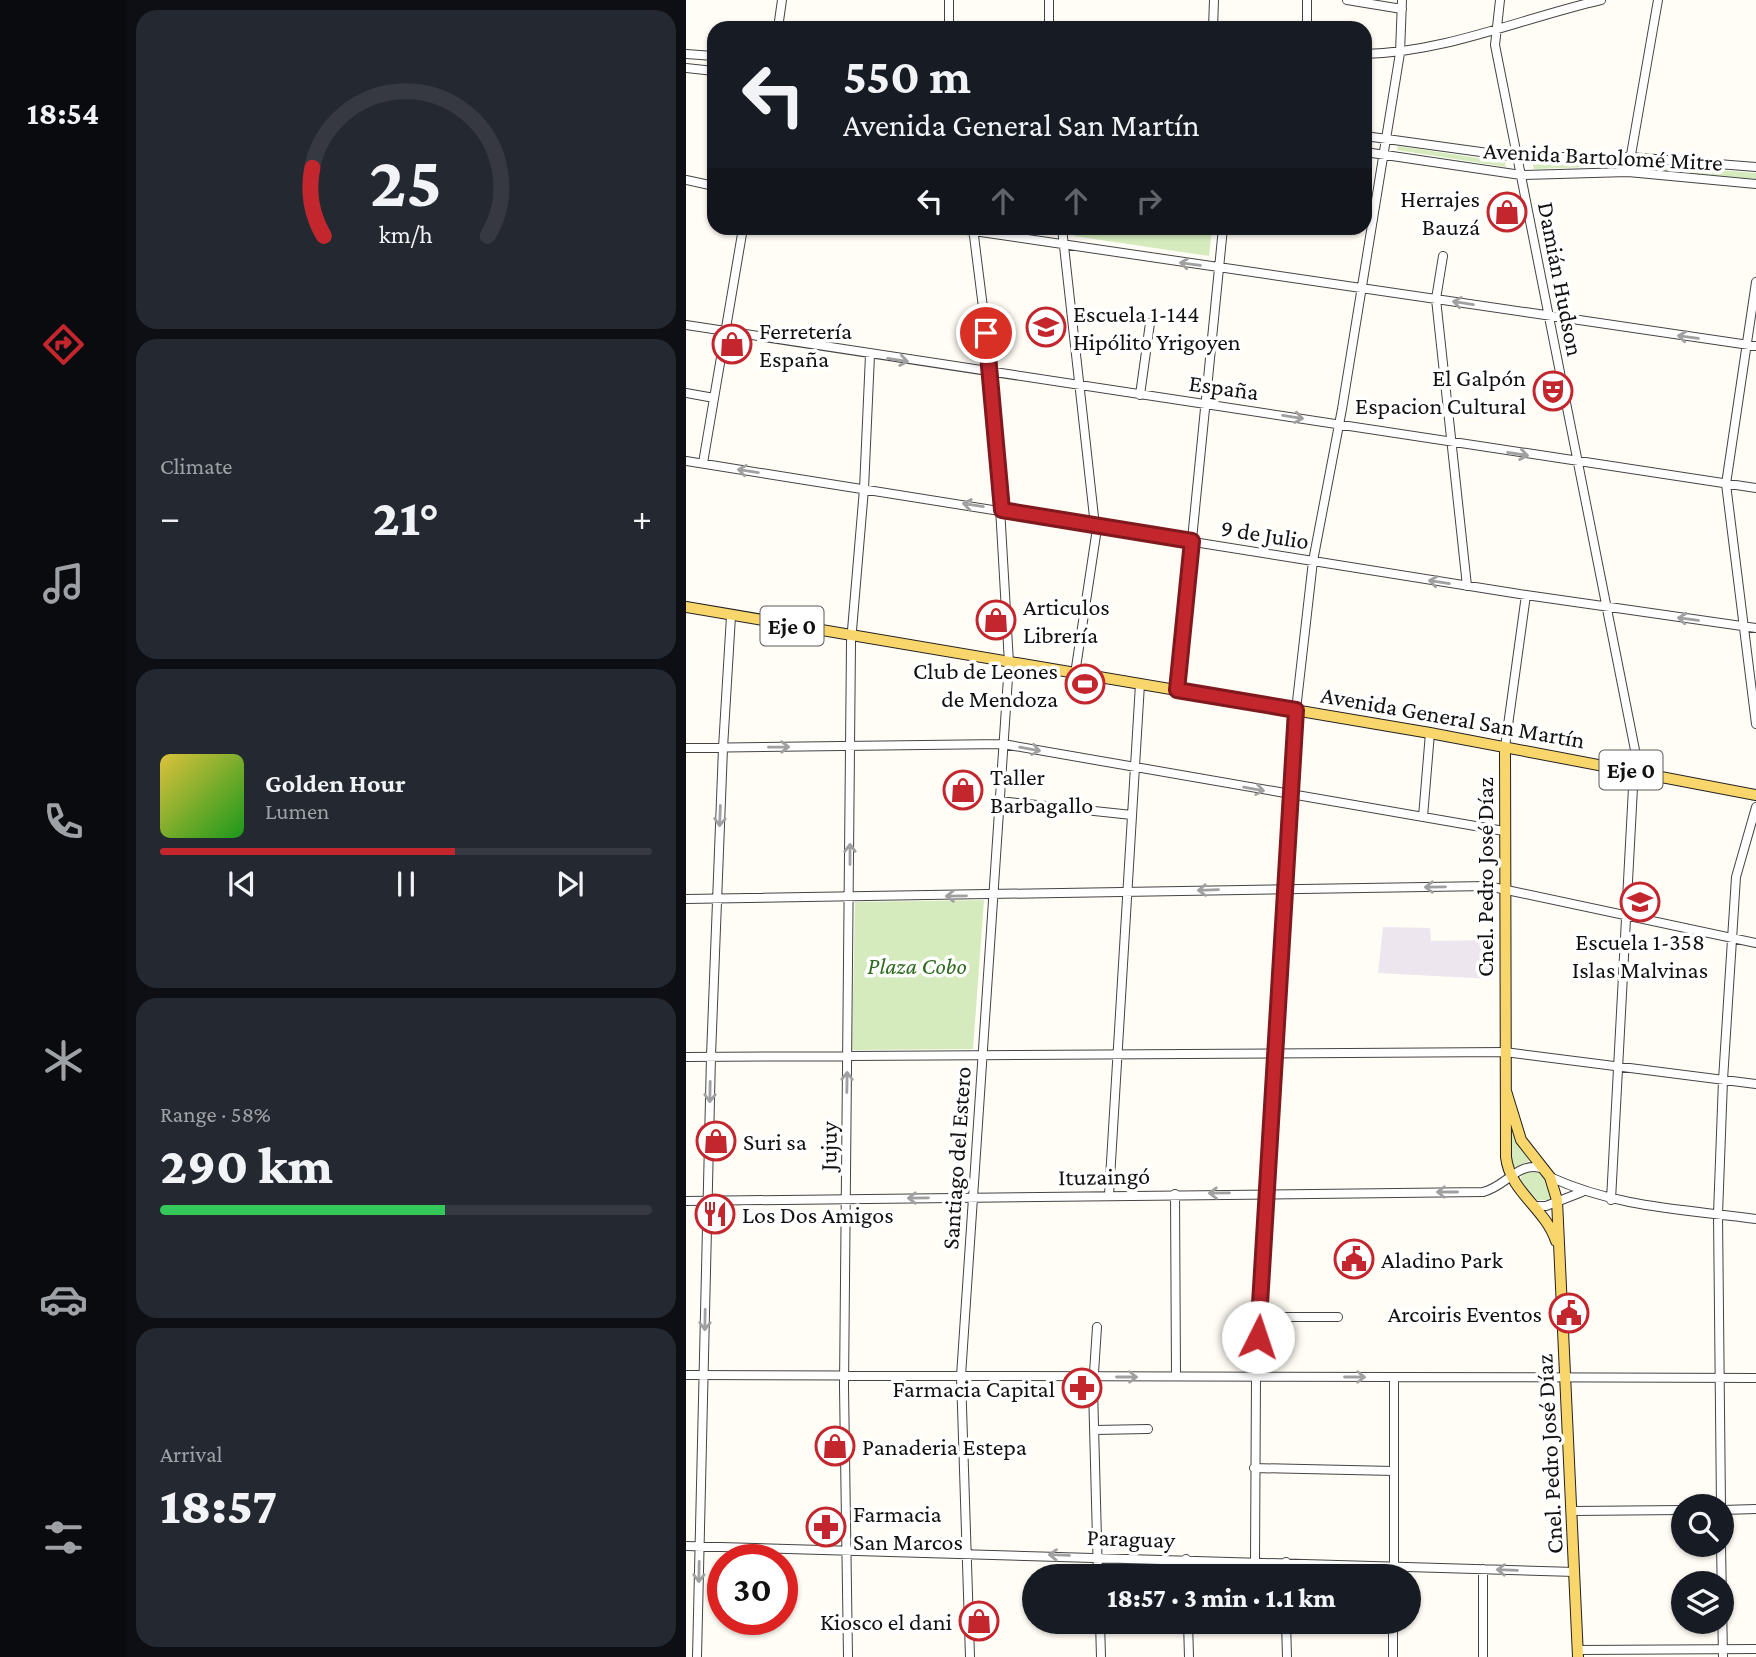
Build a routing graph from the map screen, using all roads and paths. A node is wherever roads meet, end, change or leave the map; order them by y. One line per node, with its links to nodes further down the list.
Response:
1 (782, 0): 12 (street)
2 (949, 0): 13 (street)
3 (1049, 0): 14 (street)
4 (1214, 0): 15 (street)
5 (1307, 0): 16 (street)
6 (1347, 0): 11 (street)
7 (1500, 0): 17 (street, Damián Hudson)
8 (1601, 0): 10 (street)
9 (1658, 0): 28 (street)
10 (1566, 4): 17 (street)
11 (1402, 5): 18 (street)
12 (779, 21)
13 (949, 21)
14 (1049, 21)
15 (1213, 21)
16 (1307, 21)
17 (1495, 31): 18 (street); 29 (street, Damián Hudson)
18 (1400, 53): 19 (street); 25 (street)
19 (1372, 54)
20 (686, 55): 21 (street)
21 (707, 56)
22 (686, 68): 23 (street)
23 (707, 70)
24 (1372, 137): 25 (street, Avenida Bartolomé Mitre)
25 (1386, 139): 27 (street); 29 (street, Avenida Bartolomé Mitre)
26 (1372, 153): 27 (street, Avenida Bartolomé Mitre)
27 (1383, 154): 32 (street, Avenida Bartolomé Mitre); 36 (street)
28 (1630, 157): 29 (street, Avenida Bartolomé Mitre); 30 (street, Avenida Bartolomé Mitre); 31 (street)
29 (1517, 158): 32 (street, Damián Hudson)
30 (1756, 167)
31 (1628, 172): 32 (street, Avenida Bartolomé Mitre); 35 (street, Avenida Bartolomé Mitre)
32 (1521, 175): 49 (street, Damián Hudson)
33 (686, 180): 34 (street)
34 (707, 184)
35 (1756, 184)
36 (1372, 221)
37 (742, 235): 52 (street)
38 (975, 235): 55 (street, Santiago del Estero)
39 (1005, 235): 43 (street)
40 (1062, 235): 43 (street)
41 (1222, 235): 45 (street)
42 (1370, 235): 47 (street)
43 (1063, 246): 45 (street, one-way to 43); 56 (street)
44 (1443, 256): 48 (street)
45 (1219, 268): 47 (street); 60 (street)
46 (1756, 282): 53 (street)
47 (1361, 288): 48 (street); 61 (street)
48 (1436, 299): 49 (street, one-way to 48); 62 (street)
49 (1549, 316): 53 (street, one-way to 49); 65 (street, Damián Hudson)
50 (1150, 323): 58 (street)
51 (686, 325): 52 (street, España)
52 (725, 332): 54 (street, España); 59 (street)
53 (1751, 346): 66 (street)
54 (870, 355): 55 (street, España, one-way to 55); 68 (street, Jujuy)
55 (991, 374): 56 (street, España); 69 (street, Santiago del Estero)
56 (1077, 386): 58 (street, España); 70 (street)
57 (686, 393): 59 (street)
58 (1140, 395): 60 (street, España)
59 (714, 398): 64 (street)
60 (1204, 404): 61 (street, España, one-way to 61); 71 (street)
61 (1339, 424): 62 (street, España); 72 (street)
62 (1451, 443): 65 (street, España, one-way to 65); 73 (street)
63 (686, 461): 64 (street, 9 de Julio)
64 (703, 463): 68 (street, 9 de Julio, one-way to 64)
65 (1577, 464): 66 (street, España); 76 (street, Damián Hudson)
66 (1726, 484): 67 (street, España); 78 (street)
67 (1756, 488)
68 (864, 489): 69 (street, 9 de Julio, one-way to 68); 80 (street, Jujuy)
69 (1002, 510): 70 (street, 9 de Julio); 81 (street, Santiago del Estero)
70 (1095, 527): 71 (street, 9 de Julio); 82 (street)
71 (1192, 541): 72 (street, 9 de Julio); 84 (street)
72 (1313, 561): 73 (street, 9 de Julio, one-way to 72); 85 (street)
73 (1467, 586): 74 (street, 9 de Julio)
74 (1526, 596): 76 (street, 9 de Julio); 90 (street)
75 (686, 607): 77 (main road, Avenida General San Martín / Eje 0)
76 (1606, 607): 78 (street, 9 de Julio, one-way to 76); 94 (street, Damián Hudson)
77 (731, 616): 80 (main road, Avenida General San Martín / Eje 0); 92 (street)
78 (1744, 627): 79 (street, 9 de Julio); 86 (street)
79 (1756, 628)
80 (852, 636): 81 (main road, Avenida General San Martín / Eje 0); 89 (street, Jujuy)
81 (1009, 663): 82 (main road, Avenida General San Martín / Eje 0); 88 (street, Santiago del Estero)
82 (1075, 674): 83 (main road, Avenida General San Martín / Eje 0)
83 (1140, 684): 84 (main road, Avenida General San Martín / Eje 0); 93 (street)
84 (1177, 690): 85 (main road, Avenida General San Martín / Eje 0)
85 (1296, 710): 87 (main road, Avenida General San Martín / Eje 0); 95 (street)
86 (1756, 724)
87 (1430, 733): 90 (main road, Avenida General San Martín / Eje 0); 100 (street)
88 (1003, 744): 89 (street); 93 (street, one-way to 93); 97 (street, Santiago del Estero)
89 (851, 747): 92 (street, one-way to 89); 106 (street, Jujuy, one-way to 89)
90 (1505, 747): 94 (main road, Avenida General San Martín / Eje 0); 101 (main road, Cnel. Pedro José Díaz)
91 (686, 748): 92 (street)
92 (723, 748): 108 (street, one-way to 108)
93 (1135, 768): 95 (street, one-way to 95); 99 (street)
94 (1635, 771): 96 (main road, Avenida General San Martín / Eje 0); 109 (street, Damián Hudson)
95 (1290, 795): 100 (street); 103 (street)
96 (1756, 795)
97 (999, 801): 99 (street); 105 (street, Santiago del Estero)
98 (1756, 807): 110 (street)
99 (1132, 816): 104 (street)
100 (1423, 817): 101 (street)
101 (1504, 831): 102 (main road, Cnel. Pedro José Díaz)
102 (1504, 887): 103 (street, one-way to 103); 109 (street); 113 (main road, Cnel. Pedro José Díaz)
103 (1285, 888): 104 (street, one-way to 104); 112 (street)
104 (1127, 892): 105 (street); 115 (street)
105 (992, 896): 106 (street, one-way to 106); 114 (street, Santiago del Estero)
106 (849, 897): 108 (street); 117 (street, Jujuy)
107 (686, 899): 108 (street)
108 (717, 899): 116 (street)
109 (1625, 913): 110 (street); 119 (street, Damián Hudson)
110 (1732, 937): 111 (street); 120 (street)
111 (1756, 943)
112 (1275, 1052): 113 (street); 115 (street); 126 (street)
113 (1505, 1052): 119 (street); 122 (main road, Cnel. Pedro José Díaz)
114 (982, 1053): 115 (street); 117 (street); 130 (street, Santiago del Estero)
115 (1117, 1054): 129 (street)
116 (711, 1056): 117 (street); 118 (street); 133 (street, one-way to 133)
117 (848, 1056): 131 (street, Jujuy, one-way to 117)
118 (686, 1057)
119 (1619, 1065): 120 (street); 132 (street, Damián Hudson)
120 (1723, 1080): 121 (street); 137 (street)
121 (1756, 1084)
122 (1506, 1091): 123 (main road, Cnel. Pedro José Díaz); 125 (main road, Cnel. Pedro José Díaz)
123 (1540, 1168): 124 (main road, Cnel. Pedro José Díaz); 125 (street, Ituzaingó)
124 (1550, 1177): 127 (street); 135 (main road, Cnel. Pedro José Díaz)
125 (1515, 1179): 126 (street, Ituzaingó, one-way to 126); 136 (main road, Cnel. Pedro José Díaz)
126 (1268, 1192): 128 (street, Ituzaingó, one-way to 128); 140 (street)
127 (1582, 1192): 132 (street); 135 (street)
128 (1175, 1194): 129 (street, Ituzaingó); 146 (street)
129 (1108, 1195): 130 (street, Ituzaingó)
130 (972, 1197): 131 (street, Ituzaingó, one-way to 131); 148 (street, Santiago del Estero)
131 (846, 1199): 133 (street, Ituzaingó); 145 (street, Jujuy)
132 (1611, 1200): 137 (street)
133 (707, 1201): 134 (street, Ituzaingó); 144 (street, one-way to 144)
134 (686, 1202)
135 (1554, 1202): 136 (street); 139 (main road, Cnel. Pedro José Díaz)
136 (1537, 1206): 139 (main road, Cnel. Pedro José Díaz)
137 (1718, 1214): 138 (street); 152 (street)
138 (1756, 1219)
139 (1559, 1250): 151 (main road, Cnel. Pedro José Díaz)
140 (1260, 1317): 141 (street); 147 (street)
141 (1338, 1317)
142 (1097, 1327): 149 (street)
143 (686, 1375): 144 (street)
144 (704, 1375): 145 (street); 164 (street)
145 (845, 1376): 148 (street); 165 (street, Jujuy)
146 (1176, 1376): 147 (street); 149 (street, one-way to 146)
147 (1256, 1376): 150 (street, one-way to 150); 156 (street)
148 (961, 1377): 149 (street); 166 (street, Santiago del Estero)
149 (1095, 1377): 155 (street)
150 (1394, 1377): 151 (street); 157 (street)
151 (1566, 1378): 152 (street); 162 (main road, Cnel. Pedro José Díaz)
152 (1719, 1378): 153 (street); 158 (street)
153 (1756, 1378)
154 (1148, 1429): 155 (street)
155 (1094, 1430): 167 (street)
156 (1254, 1468): 157 (street); 170 (street)
157 (1394, 1471): 175 (street)
158 (1721, 1494)
159 (1734, 1508): 160 (street)
160 (1756, 1509)
161 (1671, 1510): 162 (street)
162 (1572, 1511): 178 (main road, Cnel. Pedro José Díaz)
163 (686, 1546): 164 (street, Paraguay)
164 (700, 1546): 165 (street, Paraguay); 186 (street, one-way to 186)
165 (846, 1549): 166 (street, Paraguay); 187 (street, Jujuy)
166 (967, 1552): 167 (street, Paraguay, one-way to 166); 188 (street, Santiago del Estero)
167 (1098, 1556): 169 (street, Paraguay); 172 (street)
168 (1721, 1557): 184 (street)
169 (1186, 1559): 170 (street, Paraguay); 173 (street)
170 (1255, 1561): 171 (street, Paraguay)
171 (1286, 1562): 174 (street, Paraguay)
172 (1098, 1564)
173 (1186, 1564)
174 (1340, 1564)
175 (1394, 1564)
176 (1421, 1567): 177 (street, Paraguay)
177 (1483, 1569): 178 (street, Paraguay, one-way to 177); 193 (street)
178 (1575, 1572): 185 (main road, Cnel. Pedro José Díaz)
179 (1100, 1634): 189 (street)
180 (1188, 1634): 190 (street)
181 (1286, 1634): 191 (street)
182 (1393, 1634): 192 (street)
183 (1756, 1649): 184 (street)
184 (1723, 1653): 185 (street)
185 (1578, 1654)
186 (697, 1657)
187 (848, 1657)
188 (971, 1657)
189 (1101, 1657)
190 (1189, 1657)
191 (1287, 1657)
192 (1393, 1657)
193 (1483, 1657)

